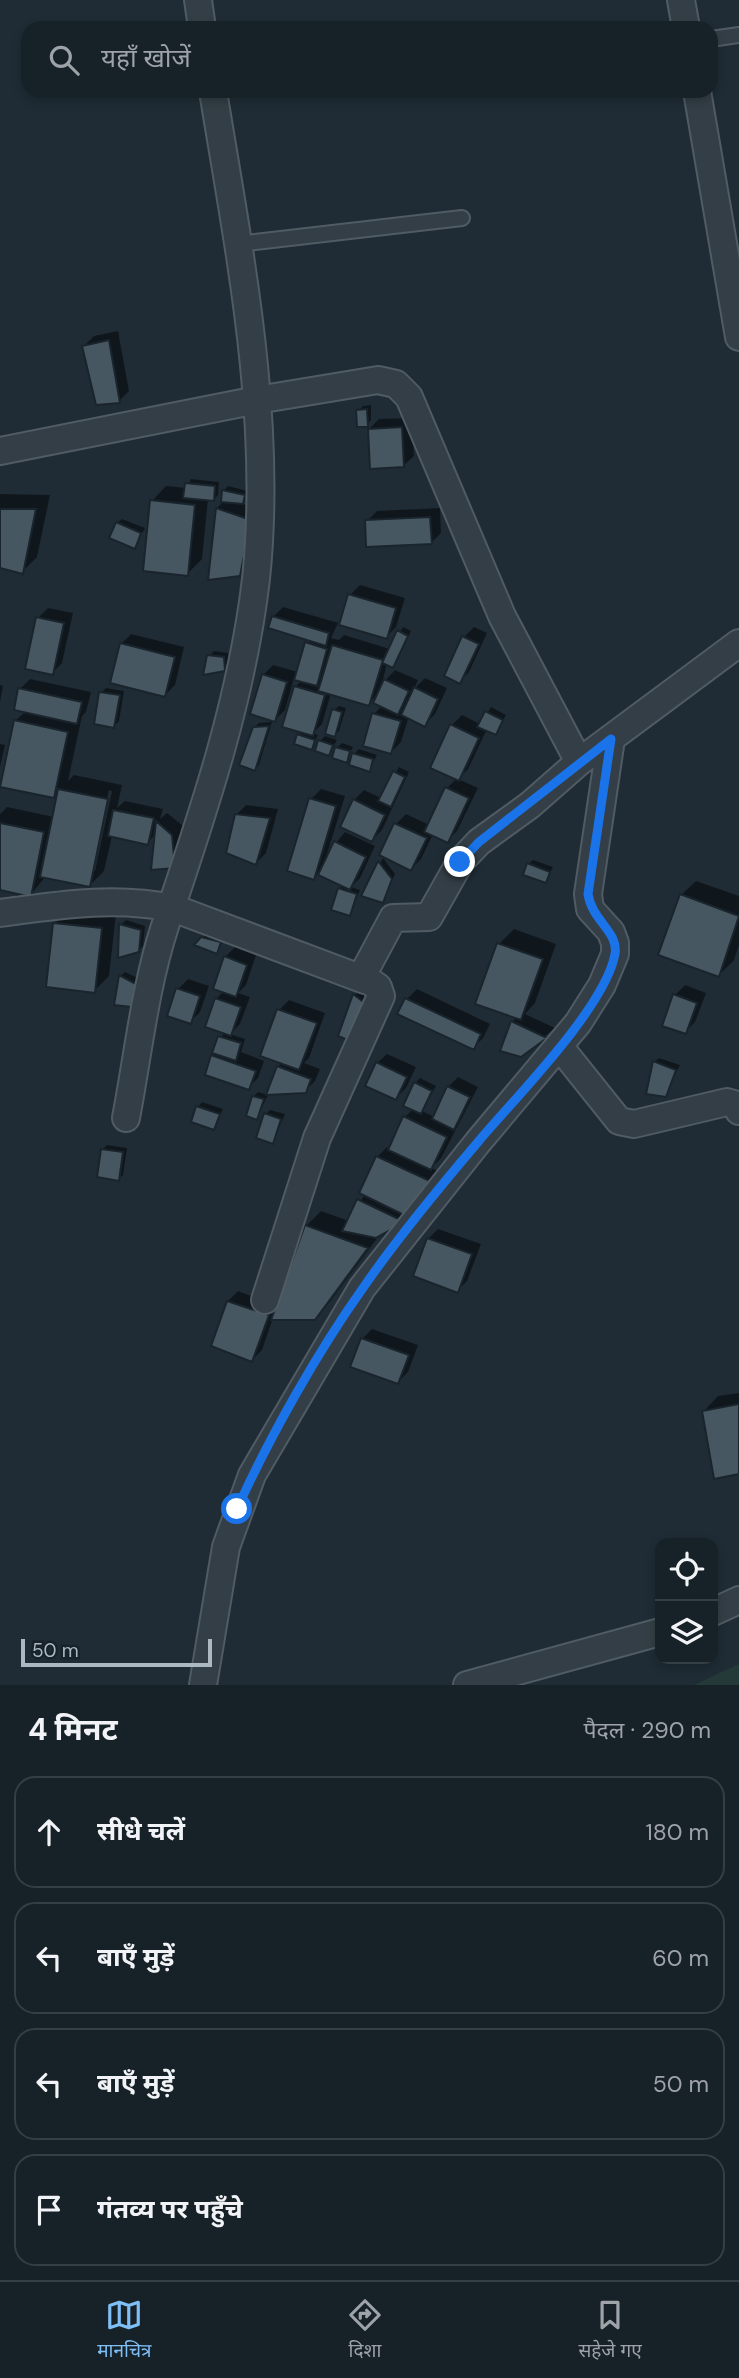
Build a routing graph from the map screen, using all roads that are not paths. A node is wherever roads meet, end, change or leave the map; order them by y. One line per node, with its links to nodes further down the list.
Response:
1 (198, 0): 3 (street)
2 (681, 0): 4 (street)
3 (201, 21)
4 (685, 21)
5 (739, 35): 6 (lane)
6 (718, 38)
7 (214, 98): 10 (street)
8 (697, 98): 11 (street)
9 (462, 218): 10 (lane)
10 (238, 244): 12 (street)
11 (739, 337)
12 (257, 400): 13 (street); 16 (street); 17 (street)
13 (0, 451)
14 (739, 643): 15 (street)
15 (611, 739): 16 (street); 20 (street)
16 (579, 762): 19 (street)
17 (173, 908): 18 (street); 19 (street); 22 (street)
18 (0, 912)
19 (365, 980): 23 (street)
20 (559, 1046): 21 (street); 27 (street)
21 (739, 1111)
22 (126, 1118)
23 (265, 1300)
24 (739, 1600): 25 (street)
25 (718, 1610)
26 (655, 1633): 28 (street)
27 (203, 1685)
28 (467, 1685)

